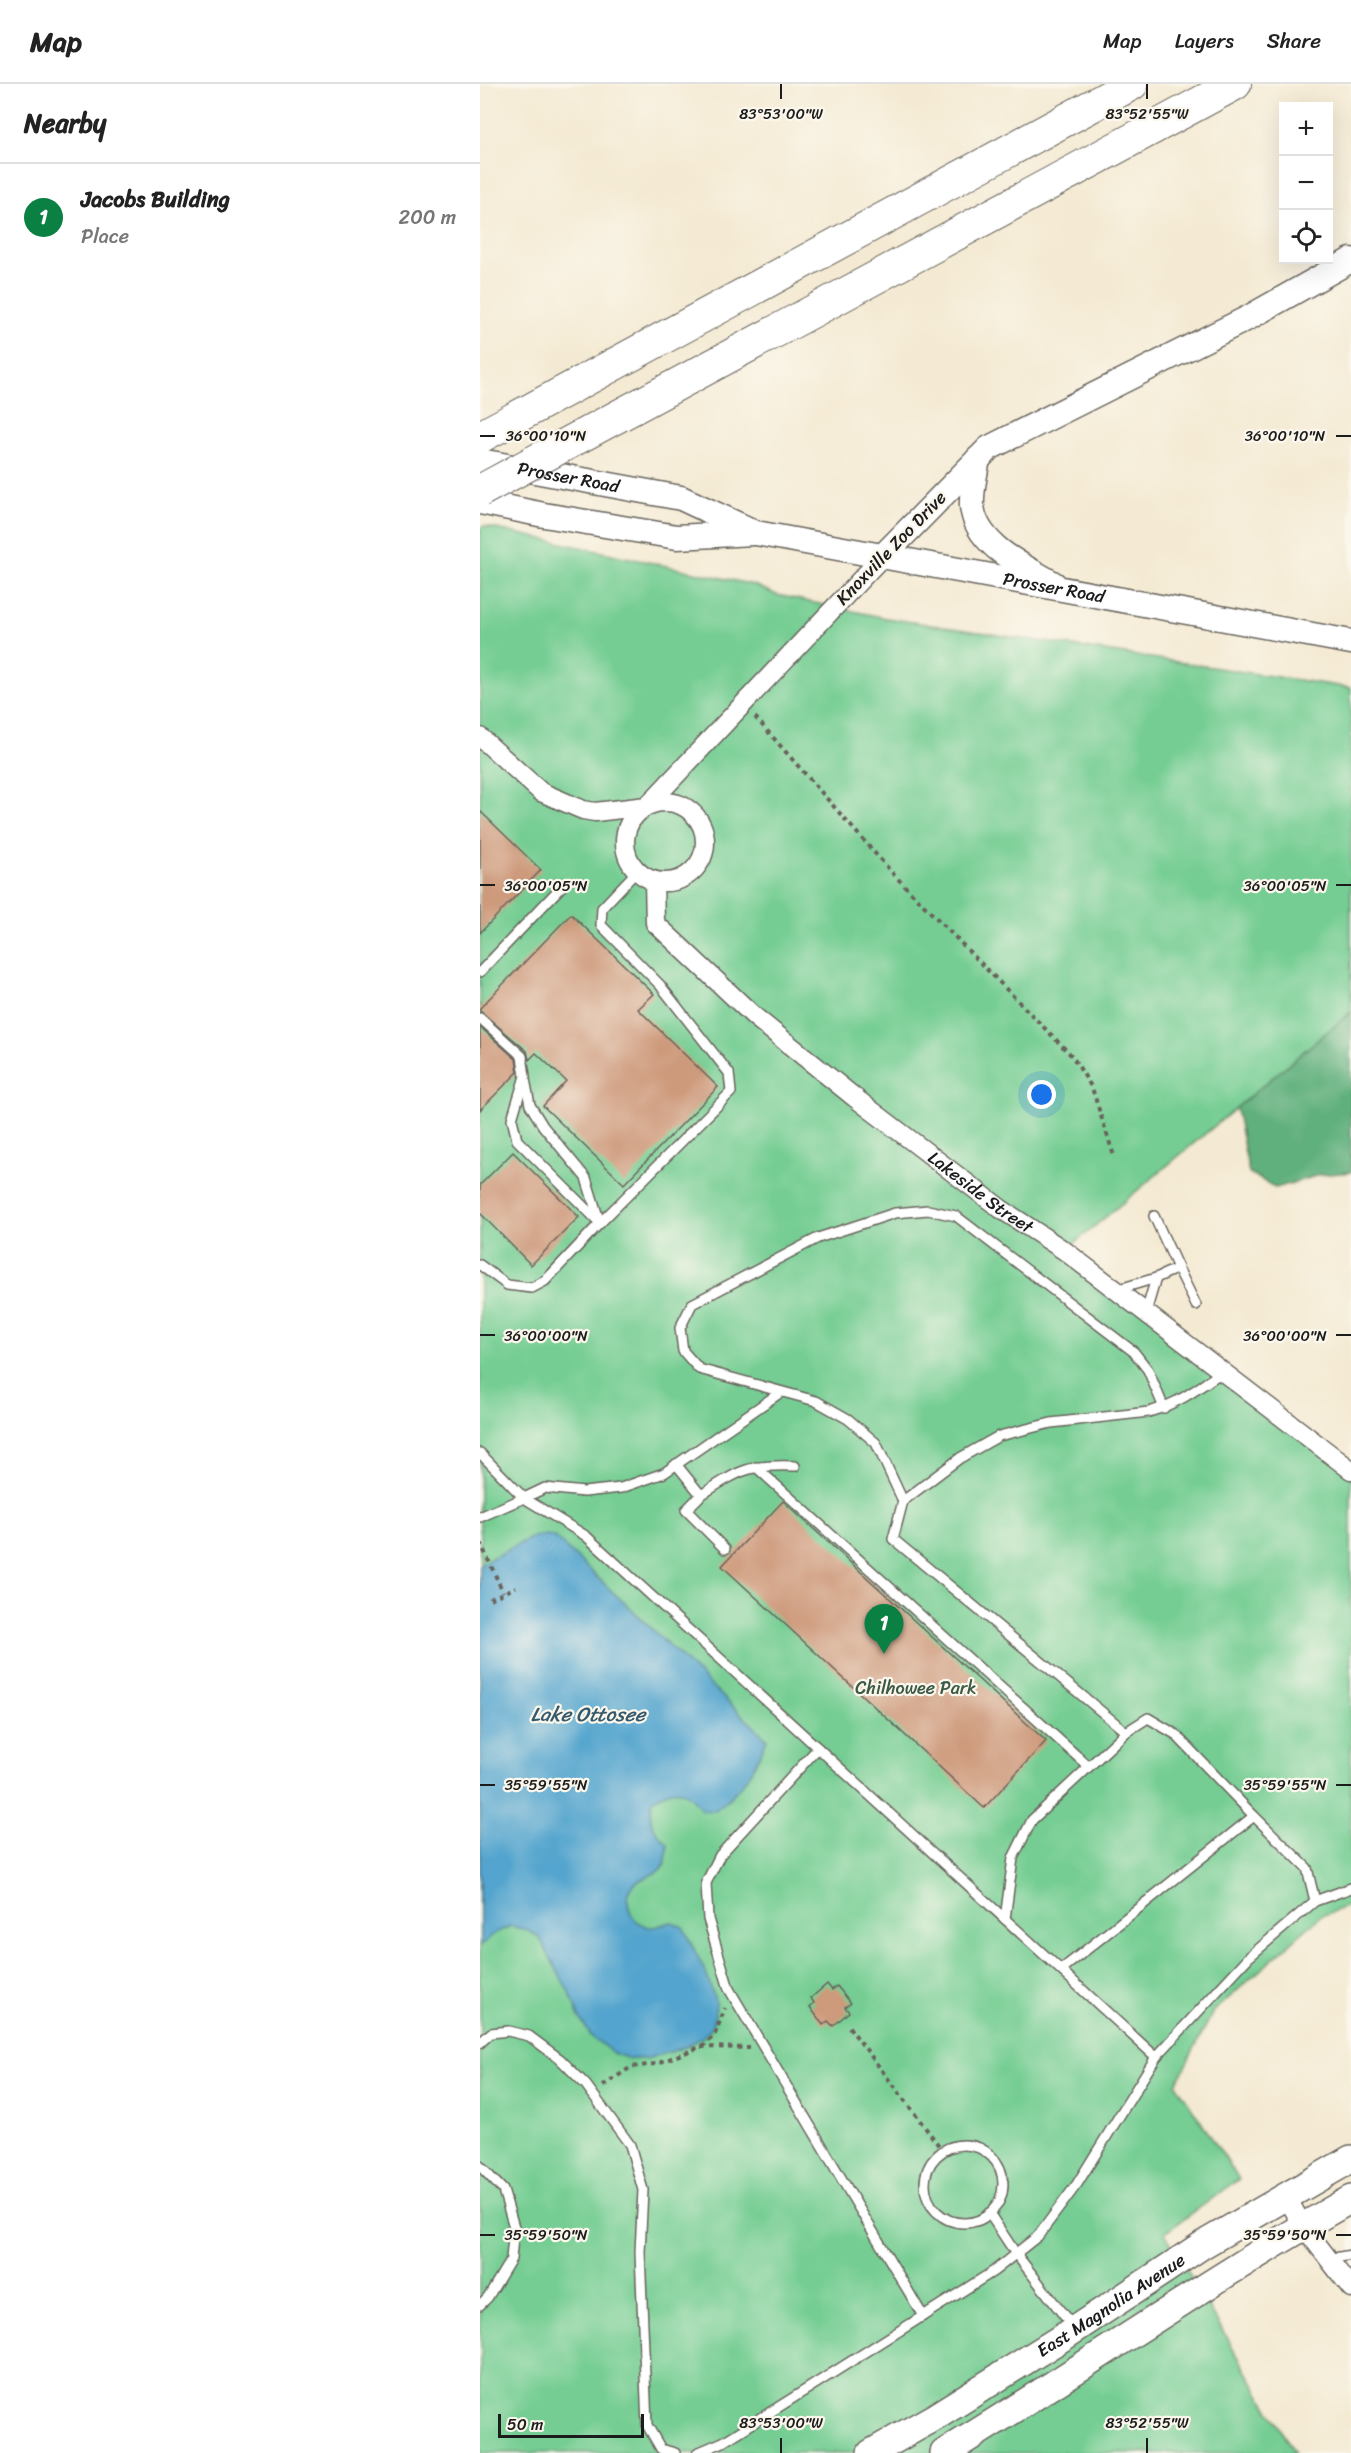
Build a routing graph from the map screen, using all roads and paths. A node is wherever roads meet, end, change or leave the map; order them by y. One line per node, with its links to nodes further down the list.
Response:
1 (1132, 84): 4 (highway)
2 (1235, 84): 7 (highway, bridge)
3 (1351, 260): 5 (street, Knoxville Zoo Drive)
4 (480, 436)
5 (978, 459): 10 (street, Knoxville Zoo Drive); 11 (street)
6 (480, 461): 9 (street, Prosser Road)
7 (480, 491)
8 (480, 502): 9 (street, Prosser Road)
9 (756, 533): 10 (street, Prosser Road)
10 (882, 557): 11 (street, Prosser Road); 13 (street, Knoxville Zoo Drive)
11 (1069, 592): 12 (street, Prosser Road)
12 (1351, 642)
13 (742, 703): 15 (street, Knoxville Zoo Drive); 22 (path)
14 (480, 737): 15 (street)
15 (647, 806): 16 (street); 17 (street)
16 (637, 872): 17 (street); 24 (lane)
17 (654, 882): 28 (street, Lakeside Street)
18 (562, 886): 19 (lane)
19 (480, 972)
20 (480, 1018): 21 (lane)
21 (525, 1077): 24 (lane); 24 (lane)
22 (1114, 1156)
23 (1154, 1216): 26 (lane)
24 (600, 1222): 25 (lane)
25 (480, 1265)
26 (1178, 1268): 27 (lane); 29 (lane)
27 (1156, 1278): 28 (lane); 30 (lane)
28 (1116, 1290): 30 (street, Lakeside Street)
29 (1196, 1305)
30 (1146, 1312): 31 (street, Lakeside Street)
31 (1223, 1371): 33 (lane); 38 (street, Lakeside Street)
32 (781, 1392): 33 (lane); 35 (lane); 41 (lane)
33 (1164, 1407): 41 (lane)
34 (480, 1453): 40 (lane)
35 (676, 1464): 39 (lane); 40 (lane)
36 (795, 1466): 37 (lane)
37 (756, 1467): 39 (lane); 50 (lane)
38 (1351, 1470)
39 (701, 1495): 44 (lane)
40 (524, 1498): 42 (lane); 49 (lane)
41 (903, 1502): 48 (lane)
42 (480, 1517)
43 (480, 1542): 46 (path)
44 (725, 1549)
45 (516, 1587): 46 (path)
46 (504, 1592): 47 (path)
47 (490, 1599)
48 (1126, 1732): 50 (lane); 51 (lane)
49 (818, 1748): 54 (lane); 56 (lane)
50 (1088, 1766): 54 (lane)
51 (1254, 1816): 53 (lane); 55 (lane)
52 (1351, 1887): 53 (lane)
53 (1315, 1901): 61 (lane)
54 (1005, 1919): 55 (lane)
55 (1061, 1970): 61 (lane)
56 (729, 1989): 59 (path); 60 (lane)
57 (849, 2027): 63 (path)
58 (480, 2043): 62 (lane)
59 (700, 2047): 60 (path); 62 (path)
60 (764, 2048): 75 (lane)
61 (1156, 2057): 70 (lane)
62 (593, 2094): 77 (lane)
63 (943, 2151): 68 (lane); 68 (lane)
64 (1351, 2159): 66 (main road, East Magnolia Avenue)
65 (480, 2166): 74 (lane)
66 (1286, 2196): 69 (street); 76 (main road, East Magnolia Avenue)
67 (1351, 2199): 69 (main road, East Magnolia Avenue)
68 (988, 2213): 70 (lane)
69 (1303, 2226): 72 (street); 81 (main road, East Magnolia Avenue)
70 (1016, 2254): 75 (lane); 76 (lane)
71 (1351, 2255): 72 (lane)
72 (1329, 2259): 73 (street)
73 (1351, 2288)
74 (480, 2305)
75 (923, 2316): 79 (lane)
76 (1075, 2330): 80 (main road, East Magnolia Avenue)
77 (658, 2451): 78 (lane)
78 (675, 2453)
79 (697, 2453)
80 (871, 2453)
81 (944, 2453)

